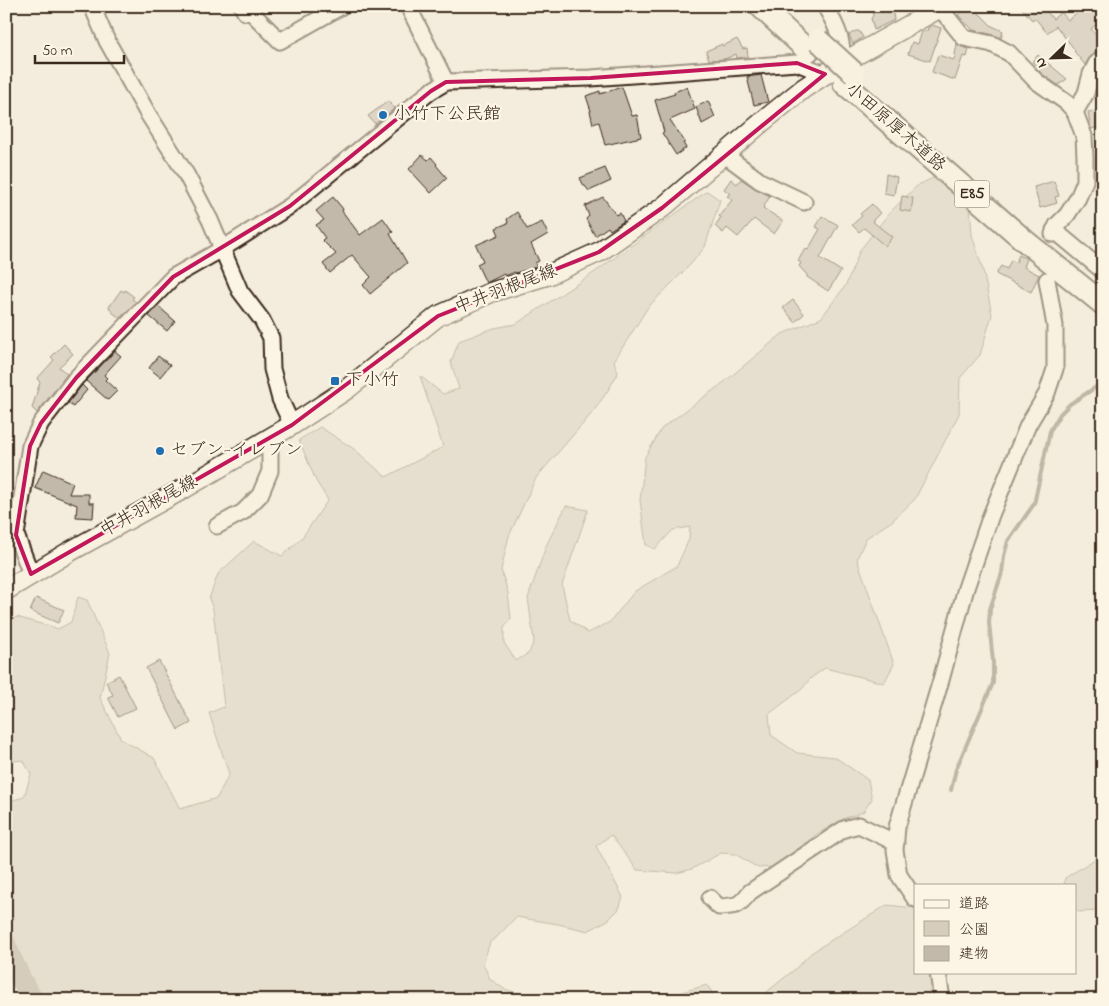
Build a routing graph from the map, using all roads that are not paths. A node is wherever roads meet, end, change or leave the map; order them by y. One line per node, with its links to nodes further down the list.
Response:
1 (92, 6): 16 (street)
2 (242, 6): 3 (street)
3 (342, 6)
4 (408, 6): 12 (street)
5 (760, 6): 9 (highway, 小田原厚木道路 / E85)
6 (781, 6): 9 (highway, 小田原厚木道路 / E85)
7 (825, 6): 11 (street)
8 (941, 7): 11 (main road, 中井羽根尾線); 13 (street)
9 (813, 46): 11 (highway, 小田原厚木道路 / E85)
10 (1103, 58): 13 (street)
11 (841, 73): 12 (street); 14 (main road, 中井羽根尾線); 19 (highway, 小田原厚木道路 / E85); 20 (highway, 小田原厚木道路 / E85)
12 (446, 82): 16 (street)
13 (1075, 112): 17 (street)
14 (725, 155): 15 (street); 21 (main road, 中井羽根尾線)
15 (804, 202)
16 (222, 250): 21 (street); 24 (street)
17 (1103, 271)
18 (1047, 280): 26 (street)
19 (1103, 286)
20 (1103, 304)
21 (292, 425): 22 (main road, 中井羽根尾線)
22 (272, 437): 23 (street); 24 (main road, 中井羽根尾線)
23 (217, 526)
24 (31, 574): 25 (main road, 中井羽根尾線)
25 (6, 590)
26 (896, 842): 27 (street); 28 (street)
27 (914, 897)
28 (710, 898)
29 (938, 974): 30 (street)
30 (942, 1000)

